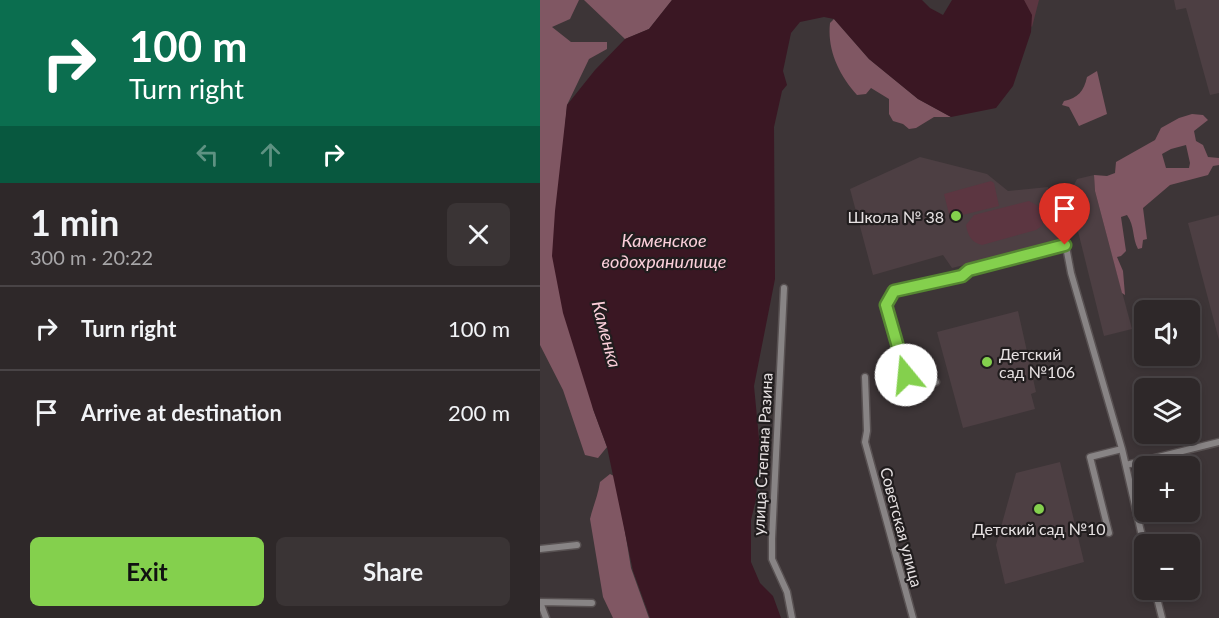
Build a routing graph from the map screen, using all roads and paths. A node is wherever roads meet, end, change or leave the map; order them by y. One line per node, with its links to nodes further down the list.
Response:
1 (1064, 236): 2 (street)
2 (1065, 245): 5 (street); 7 (street)
3 (784, 288): 16 (street, улица Степана Разина)
4 (865, 377): 17 (street, Советская улица)
5 (936, 382)
6 (1219, 442): 8 (street)
7 (1122, 449): 8 (street); 9 (street)
8 (1126, 465): 10 (street)
9 (1109, 533)
10 (1142, 534)
11 (577, 545): 12 (street)
12 (540, 549)
13 (1158, 600): 18 (street)
14 (592, 603): 15 (street)
15 (546, 618)
16 (792, 618)
17 (913, 618)
18 (1162, 618)

